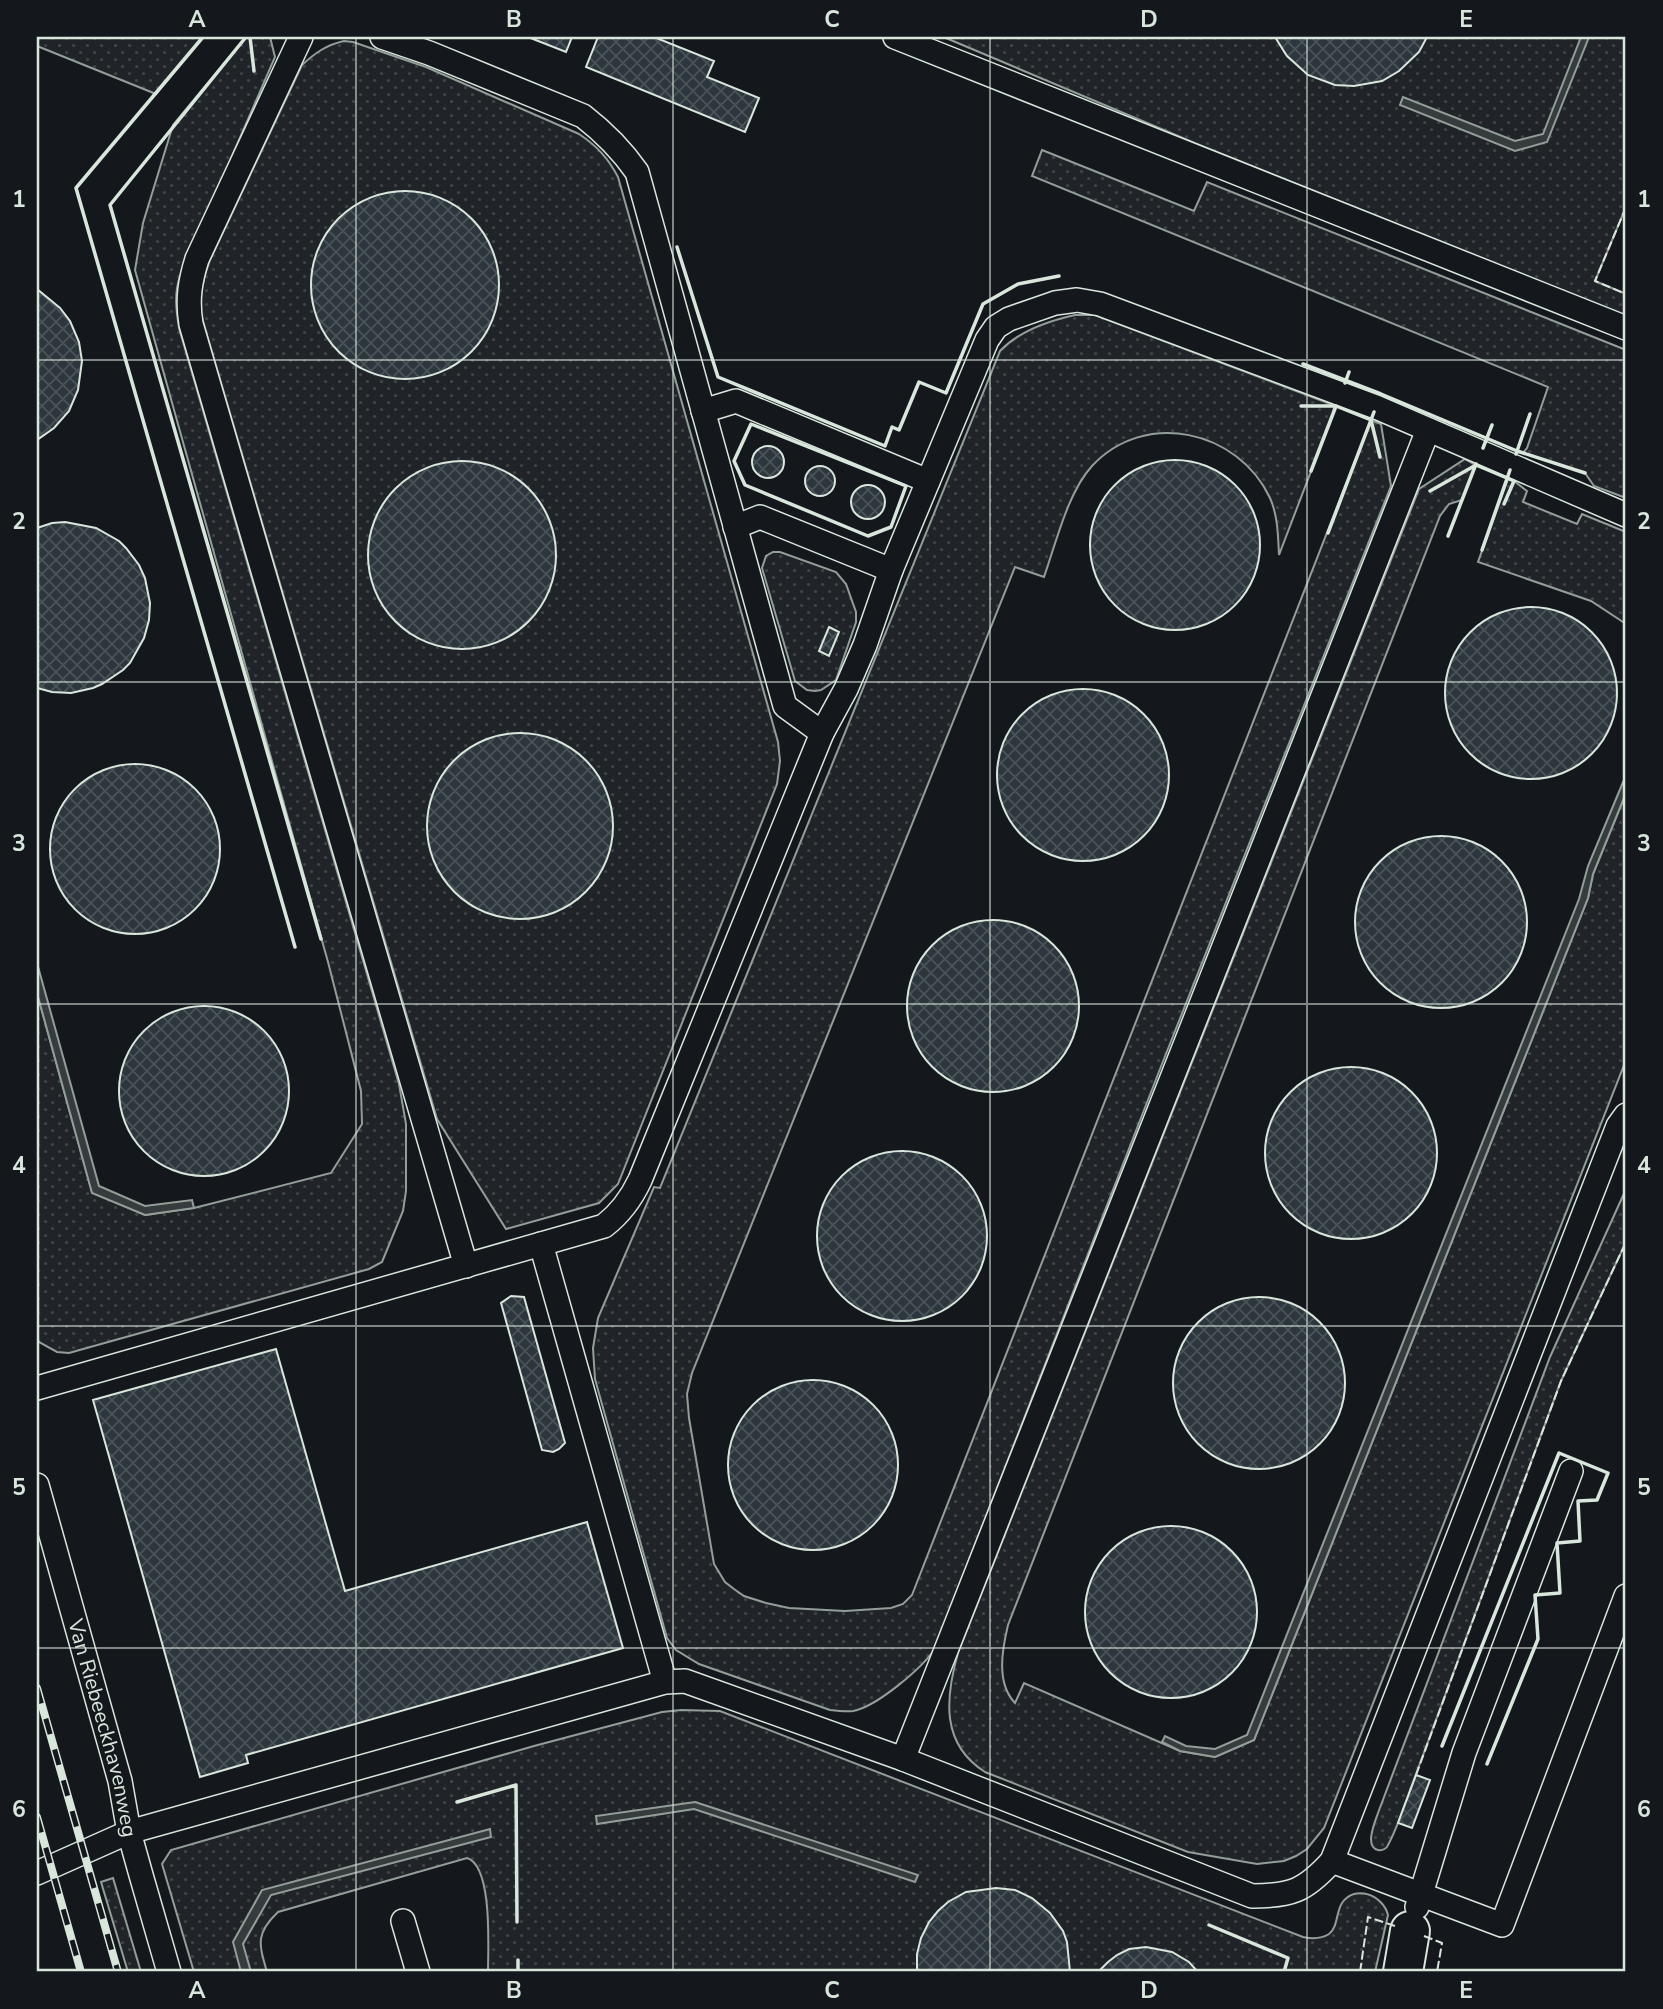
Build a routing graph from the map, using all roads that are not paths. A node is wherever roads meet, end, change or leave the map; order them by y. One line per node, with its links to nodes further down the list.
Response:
1 (301, 37): 14 (lane)
2 (382, 37): 5 (lane)
3 (895, 37): 4 (lane)
4 (1626, 328)
5 (703, 411): 7 (lane); 9 (lane)
6 (1428, 430): 7 (lane); 8 (lane); 20 (lane)
7 (928, 481): 10 (lane)
8 (1626, 514)
9 (735, 527): 10 (lane); 11 (lane)
10 (891, 570): 11 (lane)
11 (822, 733): 13 (lane)
12 (1626, 1115): 22 (lane)
13 (541, 1244): 14 (lane); 19 (lane)
14 (466, 1266): 15 (lane)
15 (37, 1388)
16 (1571, 1471): 24 (lane)
17 (37, 1485): 21 (lane, Van Riebeeckhavenweg)
18 (1626, 1596): 24 (lane)
19 (665, 1682): 20 (lane); 21 (lane)
20 (903, 1759): 22 (lane)
21 (129, 1832): 23 (lane); 27 (lane, Van Riebeeckhavenweg)
22 (1332, 1861): 24 (lane)
23 (37, 1873)
24 (1420, 1895): 26 (lane)
25 (403, 1921): 28 (lane)
26 (1410, 1931): 29 (street)
27 (169, 1972)
28 (418, 1972)
29 (1403, 1972)

